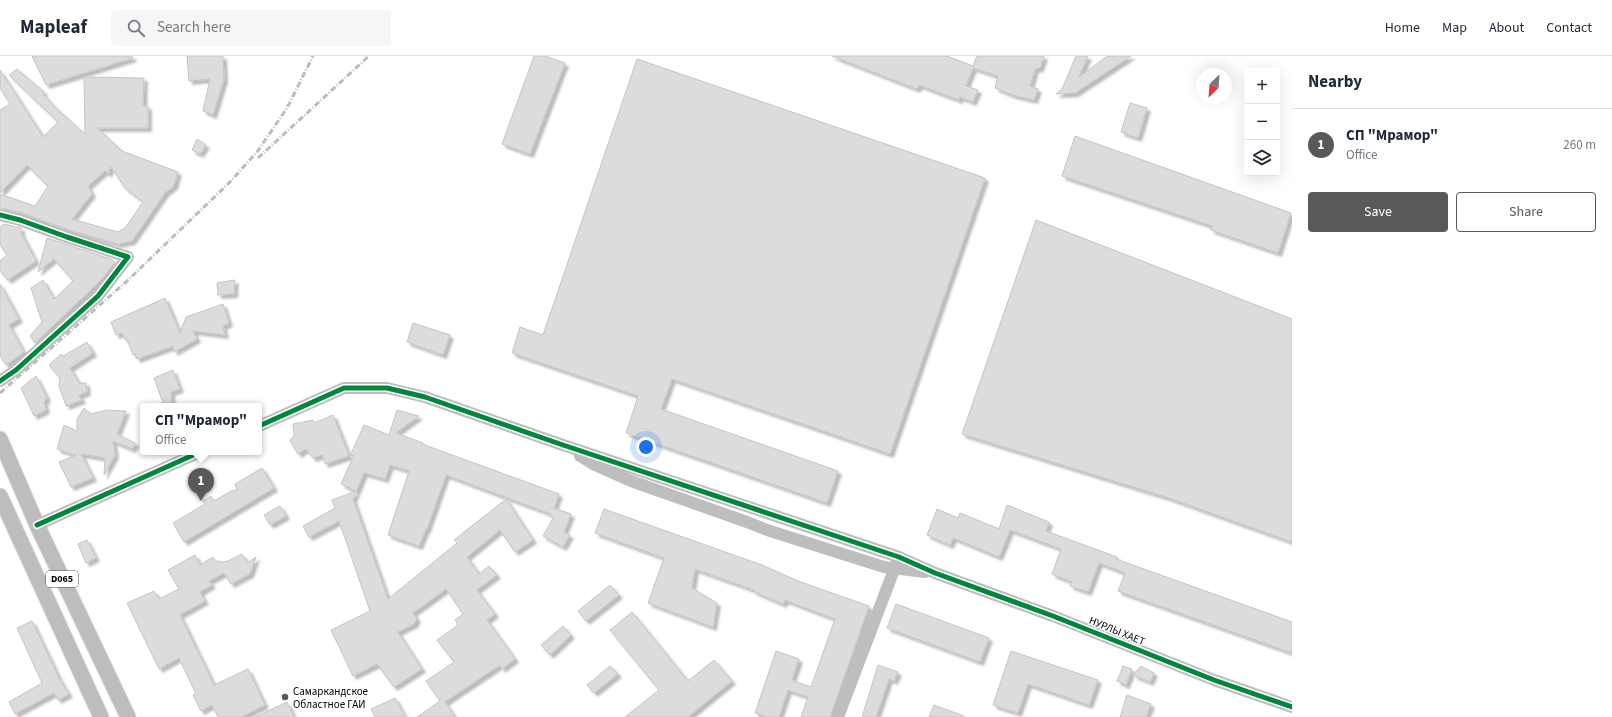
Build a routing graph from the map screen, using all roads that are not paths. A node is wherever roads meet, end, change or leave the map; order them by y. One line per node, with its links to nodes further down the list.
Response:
1 (0, 214): 2 (street)
2 (0, 381)
3 (262, 425): 8 (street, НУРЛЫ ХАЕТ)
4 (0, 439): 7 (main road, D065)
5 (193, 455): 7 (street)
6 (0, 496): 10 (main road, D065)
7 (37, 525): 11 (main road, D065)
8 (897, 563): 9 (street, НУРЛЫ ХАЕТ); 12 (street)
9 (1292, 707)
10 (101, 717)
11 (128, 717)
12 (838, 717)

